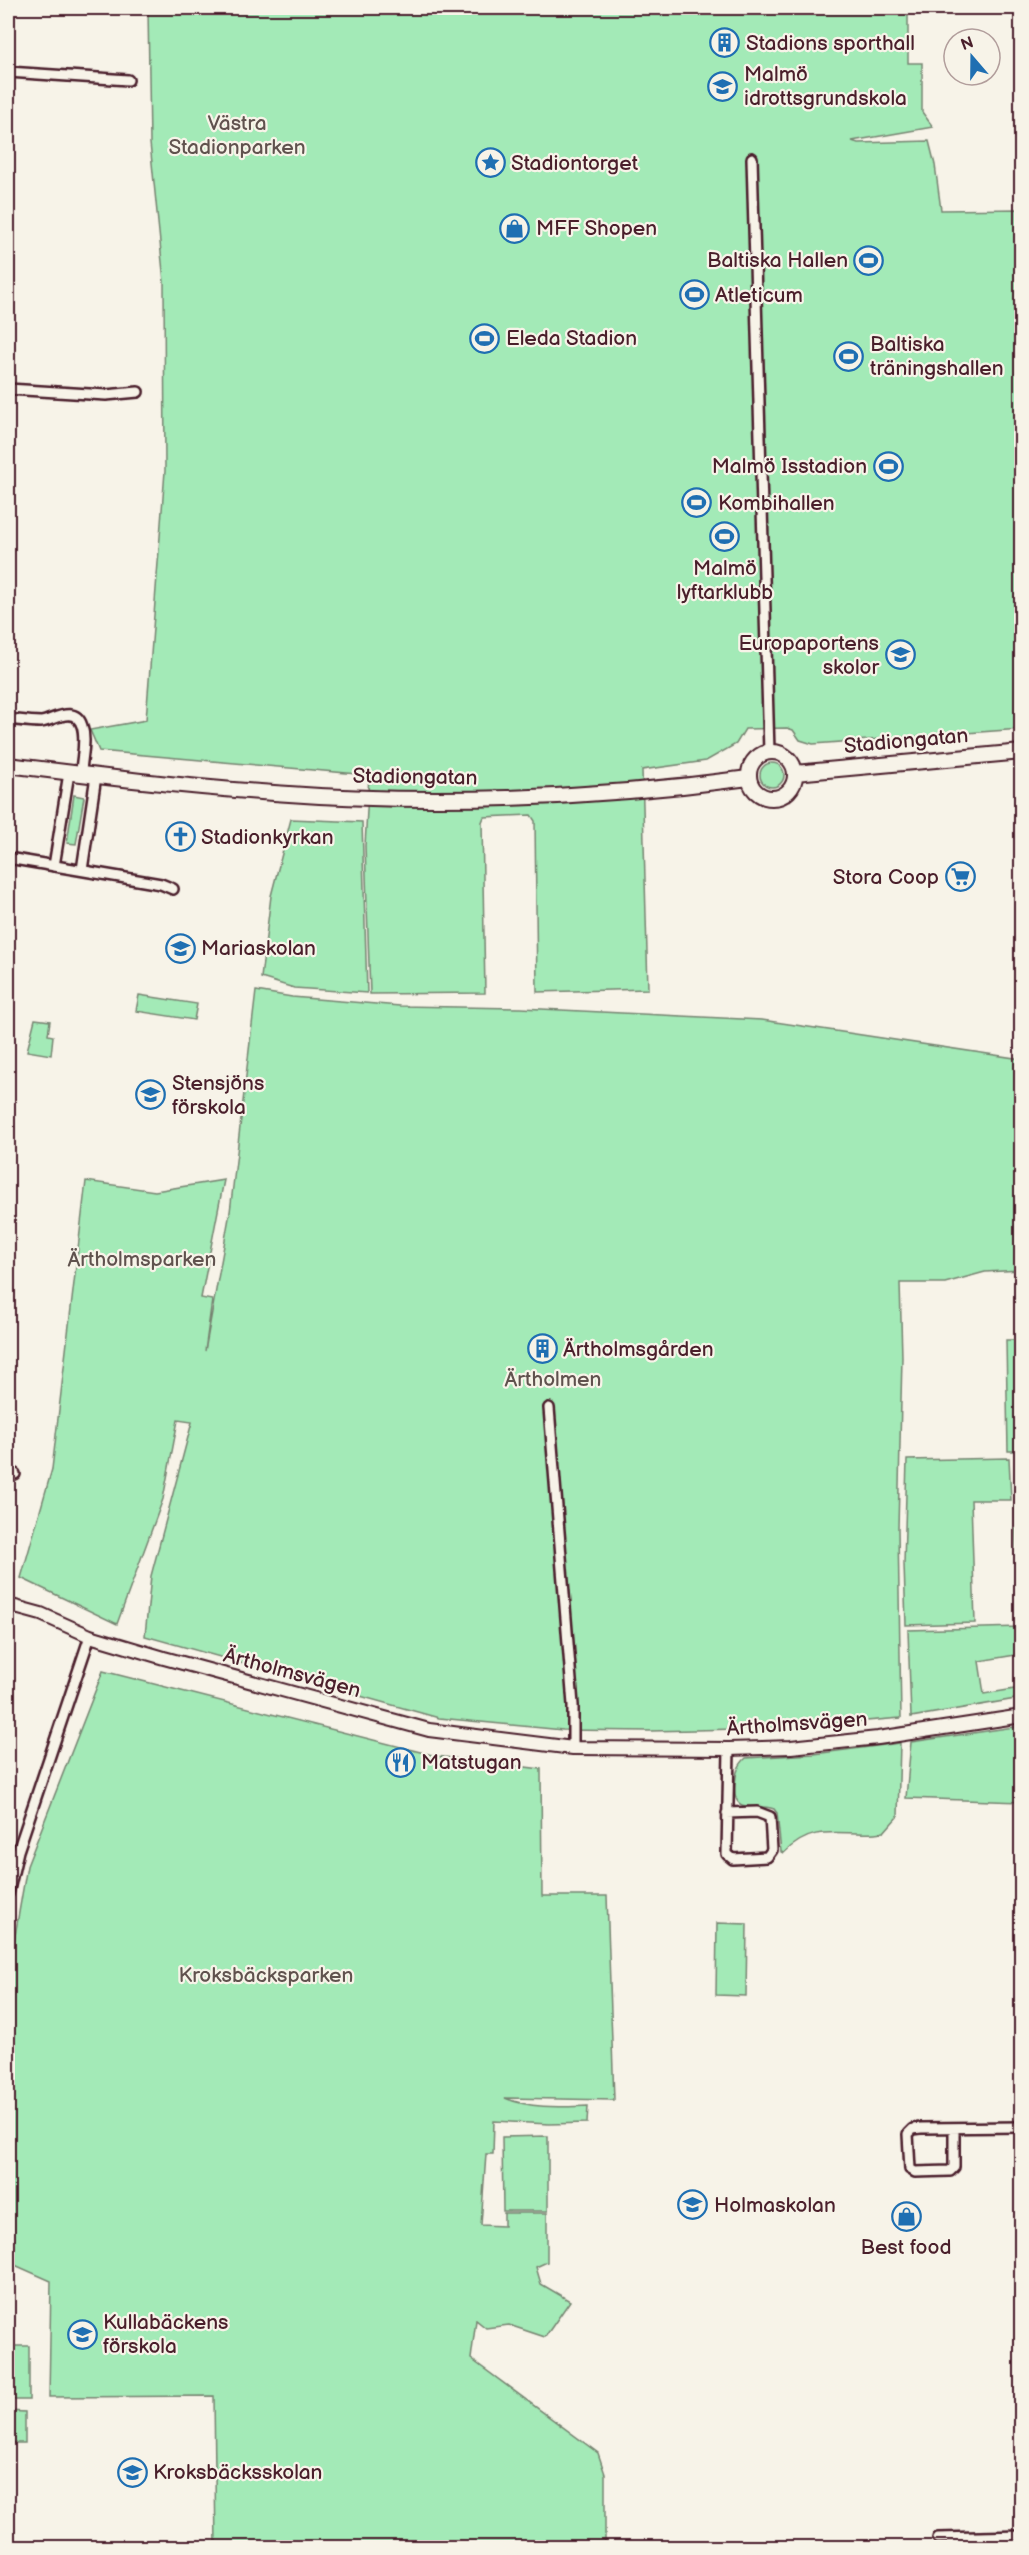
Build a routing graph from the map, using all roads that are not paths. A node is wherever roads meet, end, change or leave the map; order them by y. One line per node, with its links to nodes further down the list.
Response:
1 (8, 72): 2 (street)
2 (128, 80)
3 (752, 158): 7 (street)
4 (8, 389): 5 (street)
5 (138, 392)
6 (8, 719): 10 (street)
7 (769, 752): 11 (main road); 13 (main road)
8 (1022, 752): 11 (main road, Stadiongatan)
9 (8, 765): 10 (main road, Stadiongatan)
10 (75, 773): 12 (main road, Stadiongatan); 15 (street)
11 (795, 773): 13 (main road)
12 (96, 776): 13 (main road, Stadiongatan); 16 (street)
13 (749, 778)
14 (8, 858): 15 (street)
15 (54, 866): 16 (street)
16 (82, 870): 17 (street)
17 (173, 889)
18 (549, 1408): 22 (street)
19 (8, 1605): 20 (street, Ärtholmsvägen)
20 (90, 1636): 22 (street, Ärtholmsvägen); 25 (street)
21 (1022, 1716): 23 (street, Ärtholmsvägen)
22 (573, 1748): 23 (street, Ärtholmsvägen)
23 (729, 1749): 24 (street)
24 (727, 1812): 24 (street)
25 (8, 1894)
26 (1022, 2127): 27 (street)
27 (954, 2128): 27 (street)
28 (1022, 2536): 29 (street)
29 (938, 2538)

